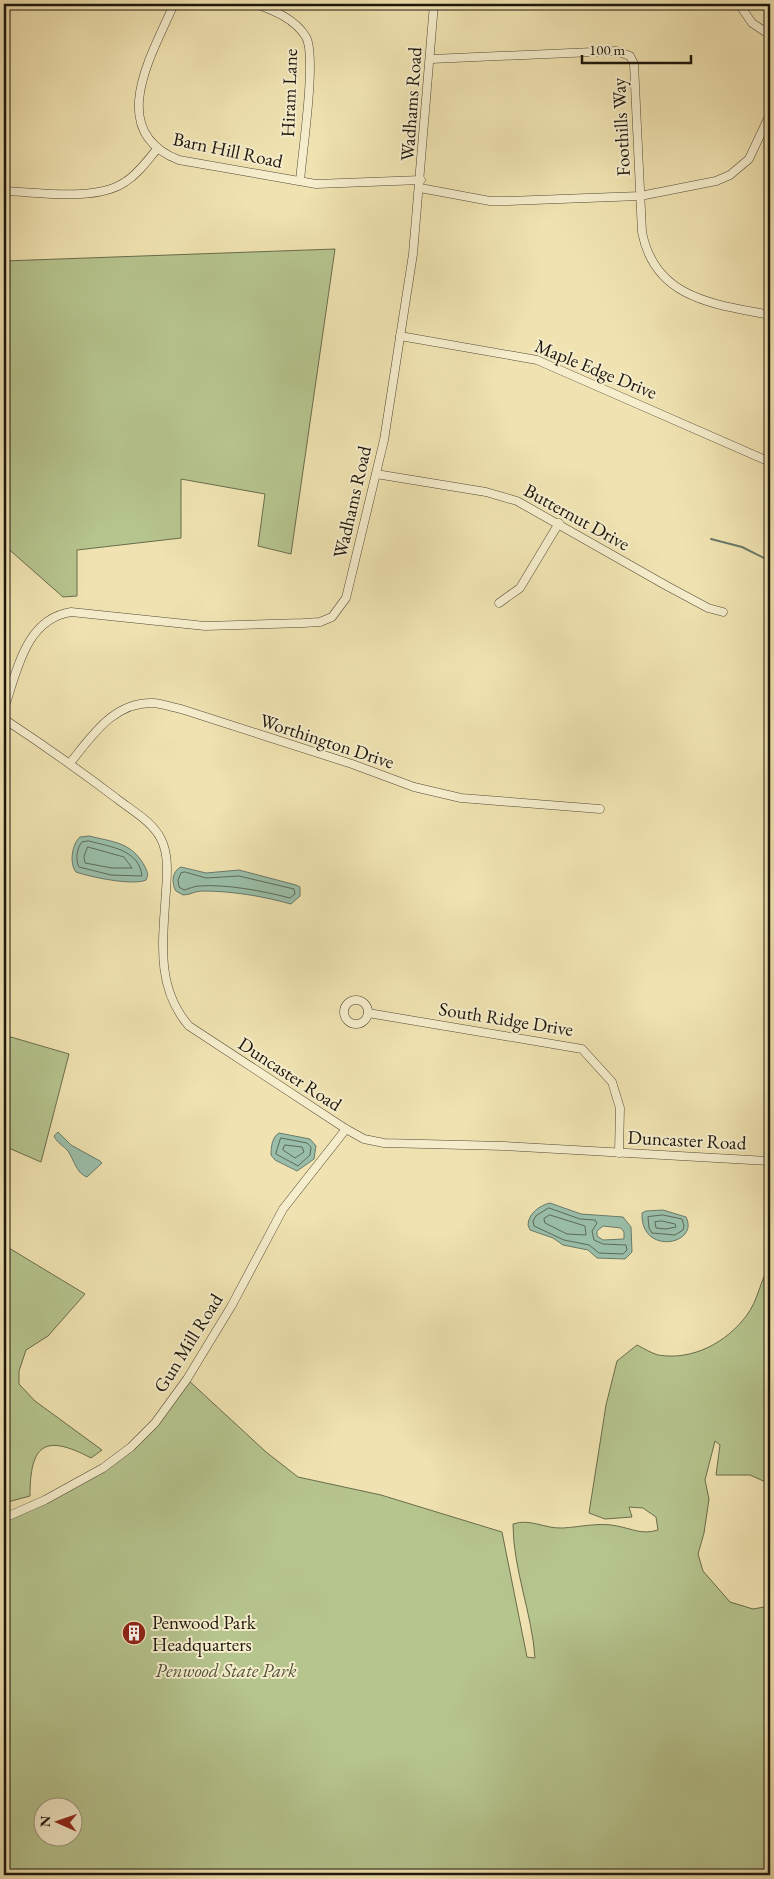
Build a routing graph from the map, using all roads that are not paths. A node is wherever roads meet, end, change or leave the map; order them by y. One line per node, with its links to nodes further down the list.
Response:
1 (174, 4): 8 (street, Barn Hill Road)
2 (256, 4): 9 (street, Hiram Lane)
3 (434, 4): 6 (street, Wadhams Road)
4 (739, 4): 5 (street)
5 (770, 35)
6 (431, 60): 10 (street, Wadhams Road); 12 (street, Foothills Way)
7 (770, 114): 12 (street, Barn Hill Road)
8 (157, 150): 9 (street, Barn Hill Road); 11 (street)
9 (300, 181): 10 (street, Barn Hill Road)
10 (421, 184): 12 (street, Barn Hill Road); 14 (street, Wadhams Road)
11 (4, 191)
12 (640, 196): 13 (street, Foothills Way)
13 (770, 315)
14 (400, 336): 15 (street, Maple Edge Drive); 16 (street, Wadhams Road)
15 (770, 462)
16 (376, 474): 17 (street, Butternut Drive); 20 (street, Wadhams Road)
17 (559, 523): 18 (street); 19 (street, Butternut Drive)
18 (499, 604)
19 (722, 612)
20 (4, 709)
21 (4, 719): 22 (street, Duncaster Road)
22 (70, 763): 23 (street, Worthington Drive); 25 (street, Duncaster Road)
23 (600, 809)
24 (368, 1013): 26 (street, South Ridge Drive)
25 (346, 1129): 26 (street, Duncaster Road); 28 (street, Gun Mill Road)
26 (619, 1153): 27 (street, Duncaster Road)
27 (770, 1161)
28 (4, 1518)

